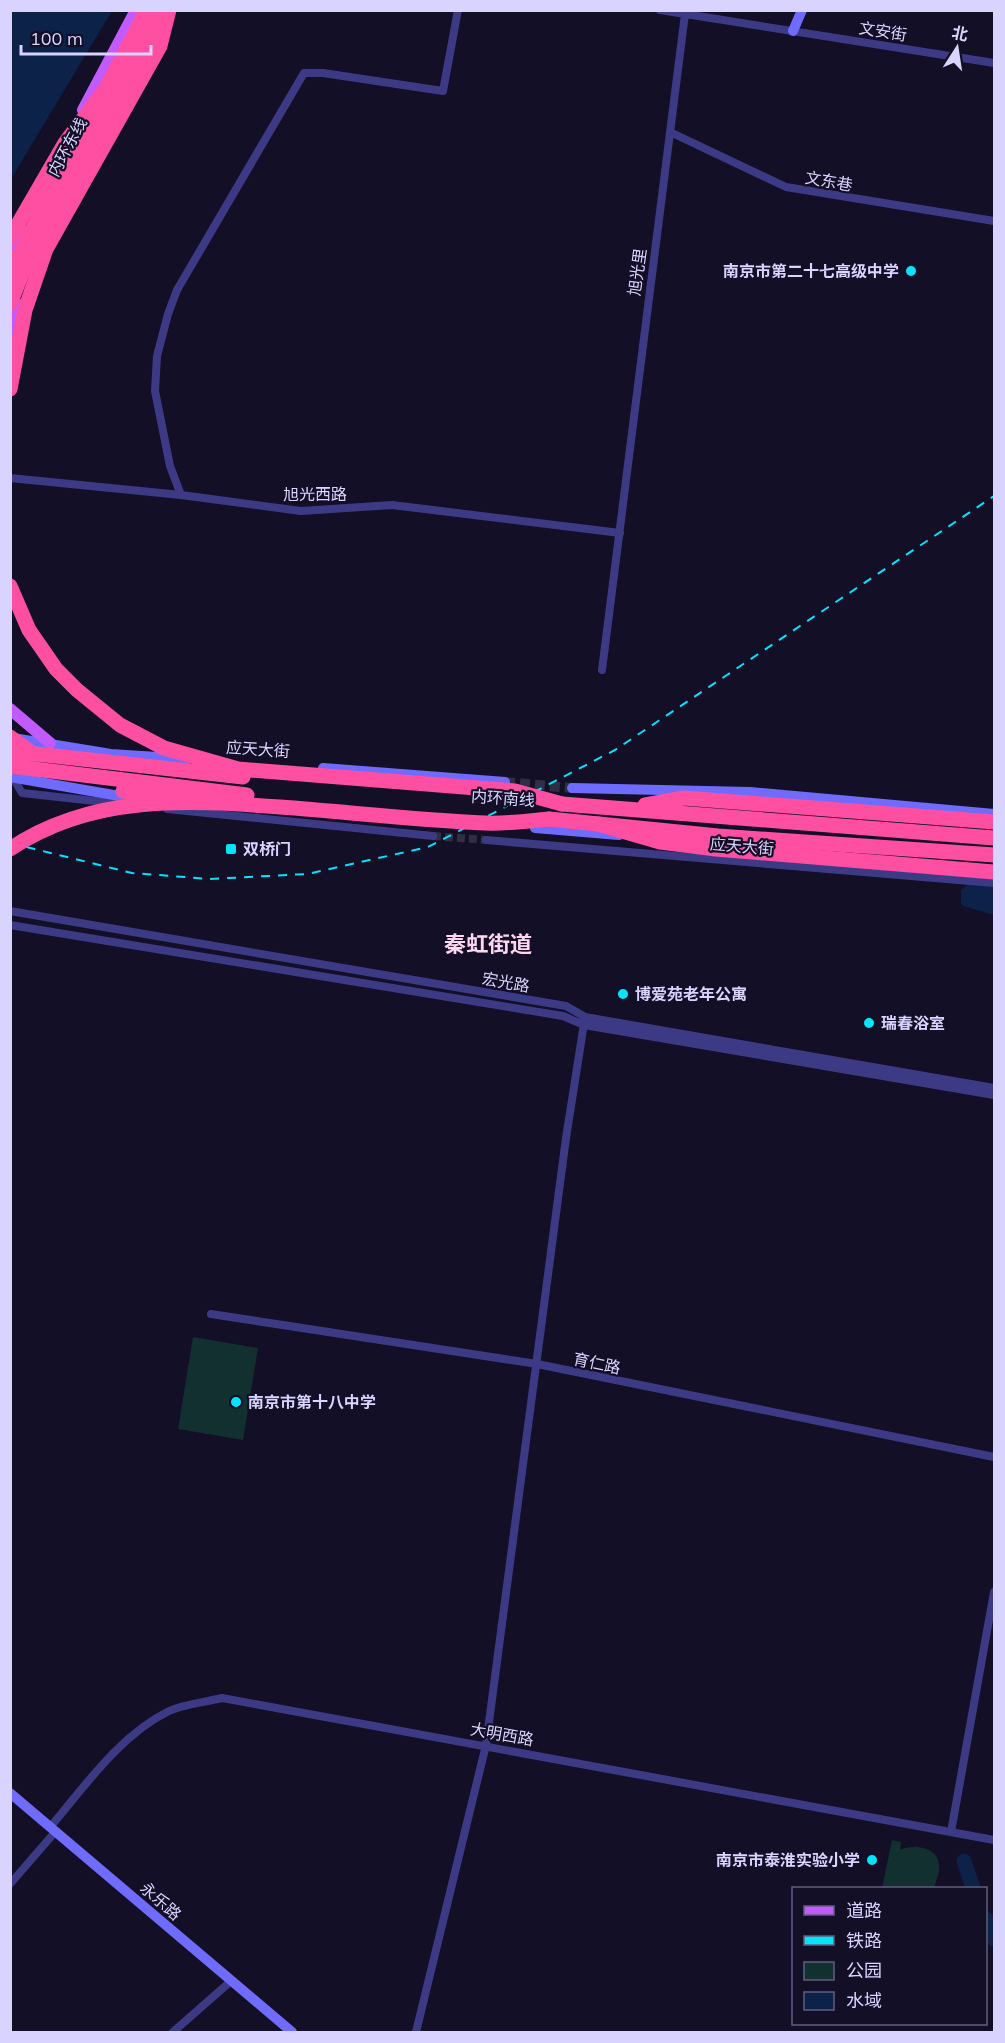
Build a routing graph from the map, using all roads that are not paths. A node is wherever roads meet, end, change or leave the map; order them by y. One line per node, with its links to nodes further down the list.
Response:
1 (136, 10): 17 (main road)
2 (142, 10): 11 (highway)
3 (147, 10): 11 (highway, 内环东线)
4 (163, 10): 19 (highway, 内环东线)
5 (169, 10): 20 (main road); 21 (highway, bridge)
6 (458, 10): 23 (street)
7 (660, 10): 9 (street, 文安街)
8 (802, 10): 10 (street)
9 (686, 14): 10 (street, 文安街); 14 (street, 旭光里)
10 (793, 31): 12 (street, 文安街)
11 (135, 33): 13 (highway, 内环东线)
12 (994, 63)
13 (101, 95): 16 (highway, bridge); 18 (highway, 内环东线, bridge)
14 (670, 132): 15 (street, 文东巷); 24 (street, 旭光里)
15 (994, 221)
16 (10, 238)
17 (10, 255)
18 (10, 272)
19 (10, 304)
20 (10, 342)
21 (10, 389)
22 (10, 478): 23 (street, 旭光西路)
23 (181, 495): 24 (street, 旭光西路)
24 (620, 533): 26 (street, 旭光里)
25 (10, 586): 31 (highway, bridge)
26 (602, 670)
27 (10, 709): 29 (main road)
28 (10, 737): 29 (street, 应天大街); 35 (highway, bridge)
29 (50, 743): 33 (street, 应天大街)
30 (10, 751): 36 (highway, 内环南线, bridge)
31 (238, 768): 32 (highway, bridge); 36 (highway, bridge)
32 (11, 775): 39 (highway, 内环南线, bridge); 41 (street); 44 (street)
33 (505, 782)
34 (572, 788): 38 (street)
35 (236, 804): 39 (highway, bridge); 47 (highway, bridge)
36 (562, 804): 37 (highway, 内环南线)
37 (624, 809): 40 (highway); 45 (highway, 内环南线)
38 (994, 814)
39 (549, 819): 42 (highway, 内环南线)
40 (994, 822)
41 (424, 823)
42 (598, 824): 48 (highway, 内环南线, bridge); 50 (highway, bridge)
43 (535, 828): 49 (street, 应天大街)
44 (433, 836)
45 (994, 838)
46 (486, 840): 51 (street, 应天大街)
47 (10, 849)
48 (994, 855)
49 (994, 866)
50 (994, 872)
51 (994, 884)
52 (10, 910): 54 (street, 宏光路)
53 (10, 925): 54 (street, 宏光路)
54 (584, 1021): 55 (street, 宏光路); 56 (street, 宏光路); 58 (street)
55 (994, 1088)
56 (994, 1095)
57 (211, 1314): 58 (street, 育仁路)
58 (537, 1364): 59 (street, 育仁路); 61 (street)
59 (994, 1457)
60 (994, 1592): 64 (street)
61 (486, 1745): 63 (street, 大明西路); 64 (street, 大明西路); 70 (street)
62 (10, 1793): 63 (street, 永乐路)
63 (53, 1829): 66 (street, 大明西路); 67 (street, 永乐路)
64 (951, 1832): 65 (street, 大明西路)
65 (994, 1840)
66 (10, 1884)
67 (231, 1981): 68 (street); 69 (street, 永乐路)
68 (173, 2032)
69 (292, 2032)
70 (416, 2032)

